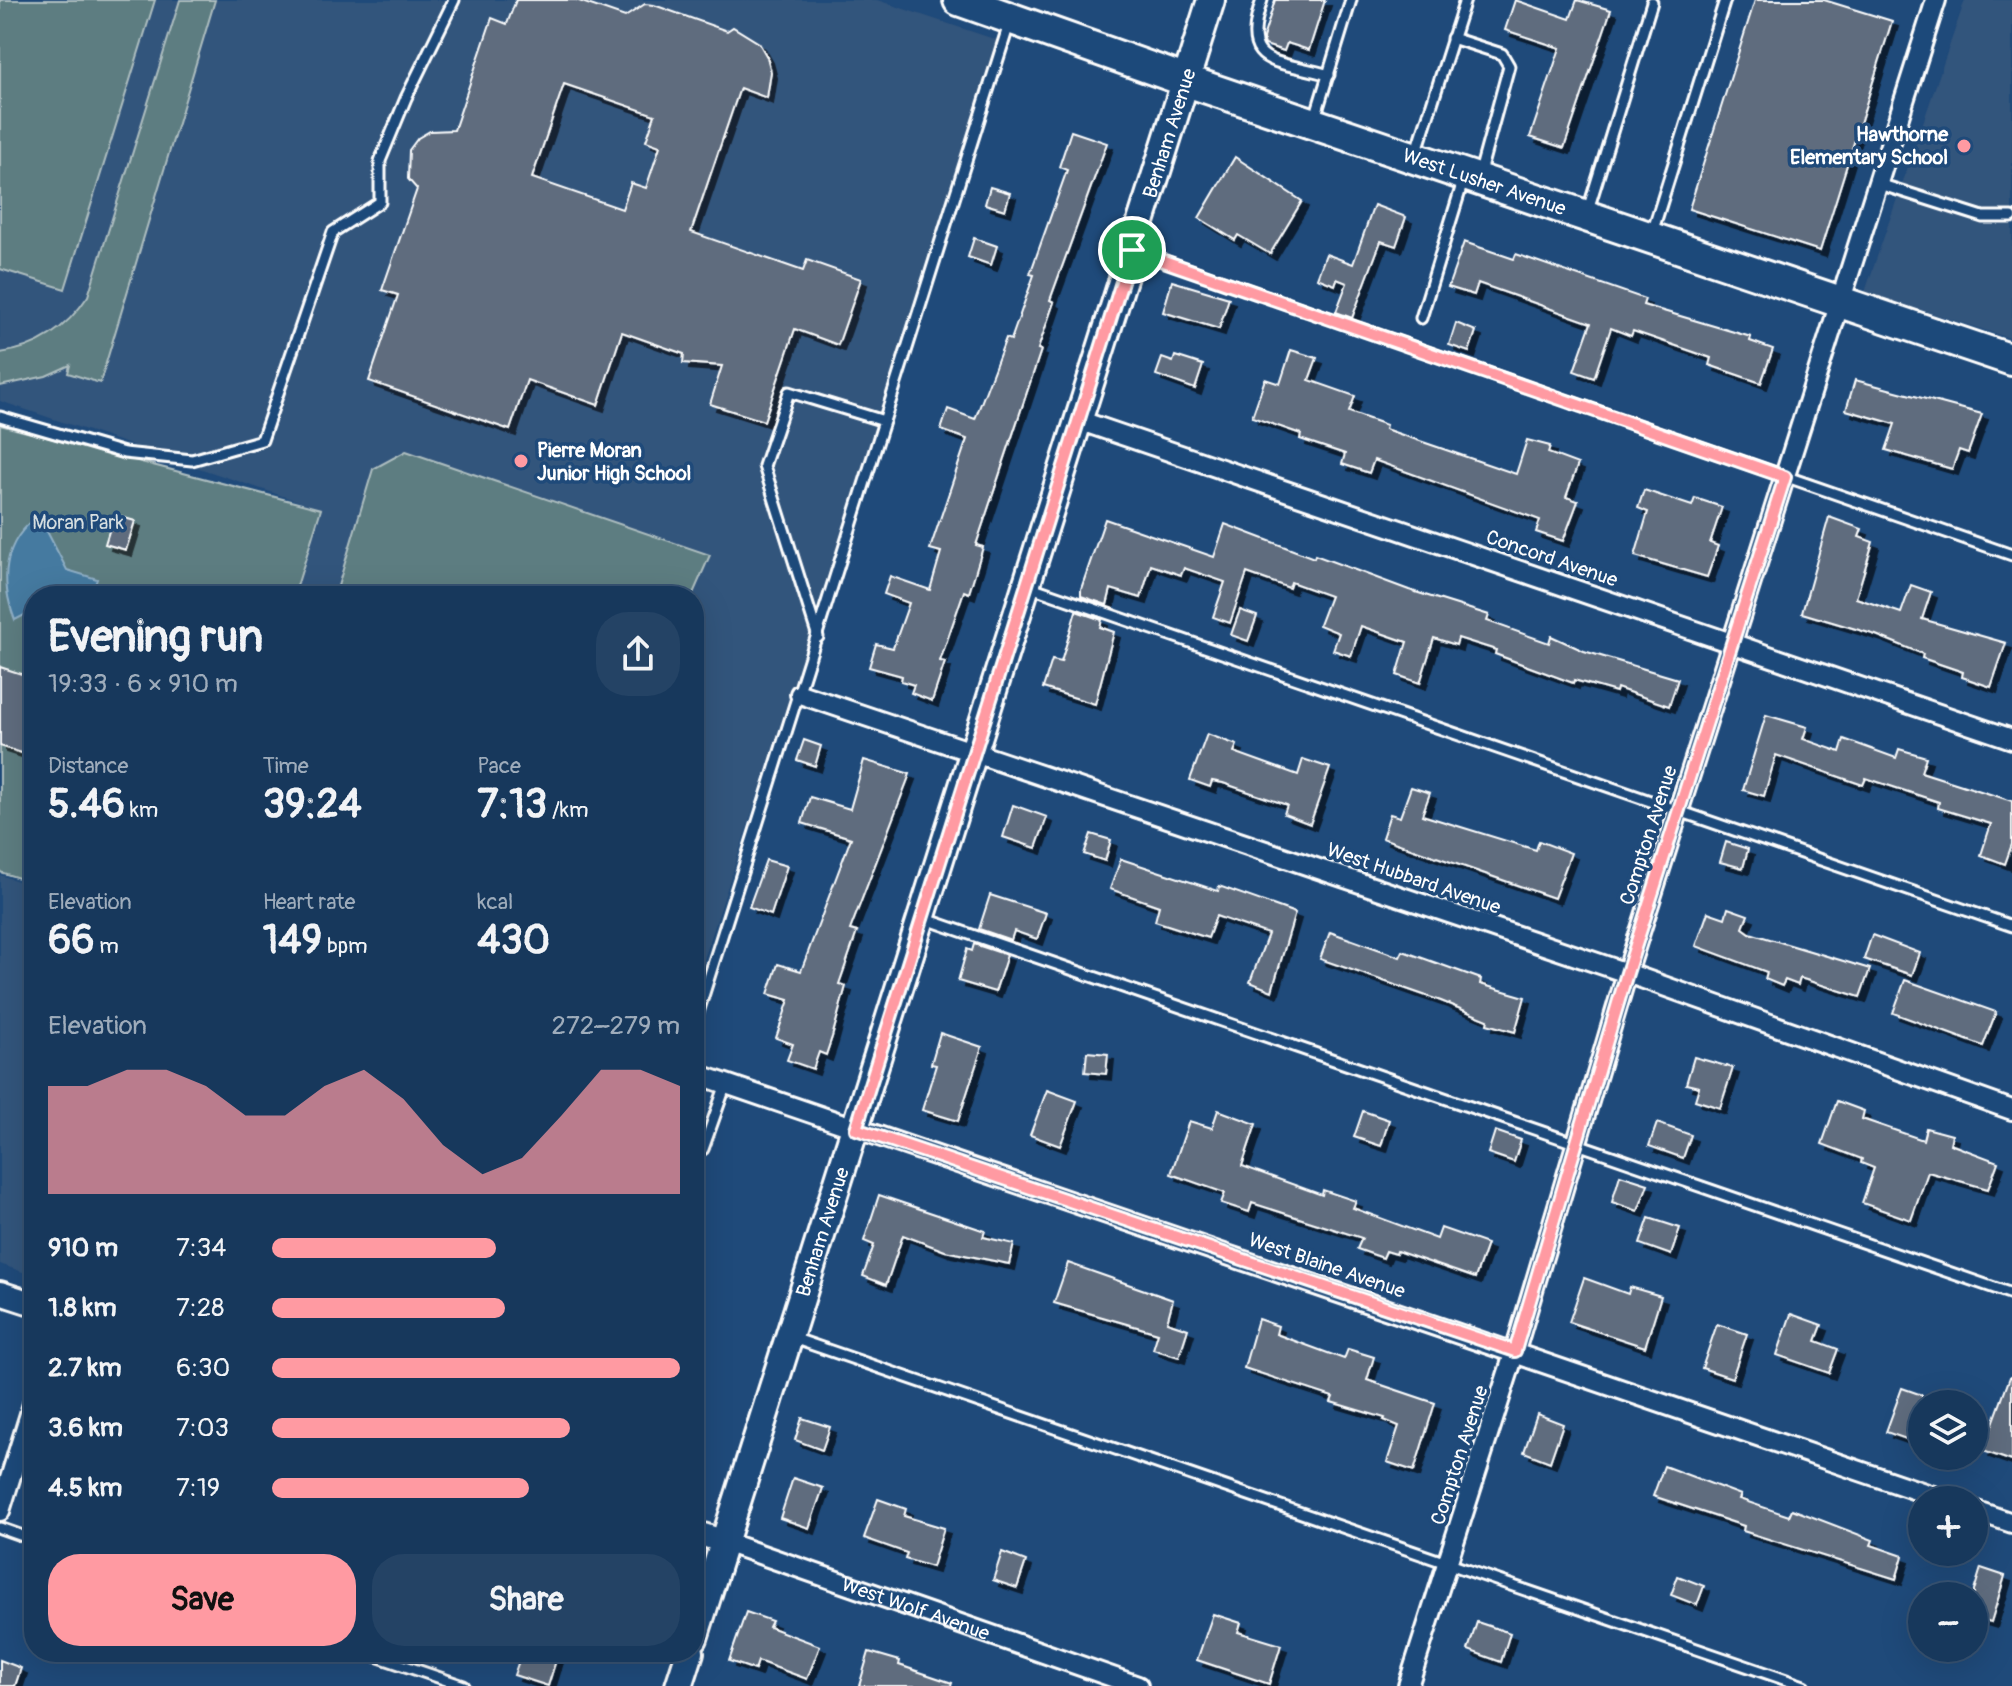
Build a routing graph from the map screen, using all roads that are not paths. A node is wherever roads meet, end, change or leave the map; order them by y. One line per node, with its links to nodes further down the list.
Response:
1 (454, 0): 25 (lane)
2 (959, 0): 10 (main road, West Lusher Avenue)
3 (1211, 0): 13 (main road, Benham Avenue)
4 (1262, 0): 12 (lane)
5 (1351, 0): 12 (lane)
6 (1465, 0): 11 (lane)
7 (1725, 0): 20 (lane)
8 (1936, 0): 17 (street, Compton Avenue)
9 (1650, 1): 18 (lane)
10 (1011, 18): 13 (main road, West Lusher Avenue); 27 (lane)
11 (1452, 38): 15 (lane); 16 (lane)
12 (1329, 75): 14 (lane)
13 (1187, 81): 14 (main road, West Lusher Avenue); 21 (main road, Benham Avenue)
14 (1313, 124): 15 (main road, West Lusher Avenue)
15 (1415, 158): 16 (main road, West Lusher Avenue)
16 (1472, 177): 18 (main road, West Lusher Avenue); 23 (lane)
17 (1879, 184): 19 (lane); 22 (street, Compton Avenue)
18 (1586, 215): 20 (main road, West Lusher Avenue)
19 (2012, 217)
20 (1650, 237): 22 (main road, West Lusher Avenue)
21 (1132, 250): 26 (main road, Benham Avenue); 28 (lane)
22 (1841, 301): 24 (main road, West Lusher Avenue); 28 (street, Compton Avenue)
23 (1421, 318)
24 (2012, 360)
25 (0, 417)
26 (1078, 420): 30 (main road, Benham Avenue); 32 (street, Concord Avenue)
27 (884, 421): 31 (lane); 31 (lane)
28 (1785, 477): 29 (lane); 32 (street, Compton Avenue)
29 (2012, 555)
30 (1027, 586): 35 (main road, Benham Avenue); 36 (lane)
31 (818, 637): 33 (lane)
32 (1733, 643): 34 (street, Concord Avenue); 36 (street, Compton Avenue)
33 (800, 694): 35 (street, West Hubbard Avenue); 40 (lane)
34 (2012, 739)
35 (975, 752): 37 (main road, Benham Avenue); 39 (street, West Hubbard Avenue)
36 (1679, 811): 38 (lane); 39 (street, Compton Avenue)
37 (923, 918): 44 (main road, Benham Avenue); 45 (lane)
38 (2012, 926)
39 (1627, 973): 43 (street, West Hubbard Avenue); 45 (street, Compton Avenue)
40 (704, 994)
41 (704, 1076): 42 (street, West Blaine Avenue)
42 (726, 1084): 44 (street, West Blaine Avenue); 46 (lane)
43 (2012, 1110)
44 (856, 1129): 50 (main road, Benham Avenue); 51 (street, West Blaine Avenue)
45 (1576, 1144): 48 (lane); 51 (street, Compton Avenue)
46 (704, 1146)
47 (0, 1293): 49 (street)
48 (2012, 1294)
49 (24, 1301)
50 (790, 1337): 60 (main road, Benham Avenue); 61 (lane)
51 (1515, 1351): 53 (street, West Blaine Avenue); 61 (street, Compton Avenue)
52 (24, 1433): 54 (street)
53 (1908, 1487)
54 (0, 1511)
55 (1988, 1515): 56 (street)
56 (2012, 1523)
57 (0, 1528): 59 (lane)
58 (704, 1535): 60 (street, West Wolf Avenue)
59 (24, 1536)
60 (725, 1542): 62 (main road, Benham Avenue); 67 (street, West Wolf Avenue)
61 (1448, 1562): 68 (street, Compton Avenue); 69 (lane)
62 (704, 1607)
63 (393, 1662): 65 (lane)
64 (687, 1662): 66 (main road)
65 (464, 1686)
66 (679, 1686)
67 (1138, 1686)
68 (1408, 1686)
69 (1804, 1686)

